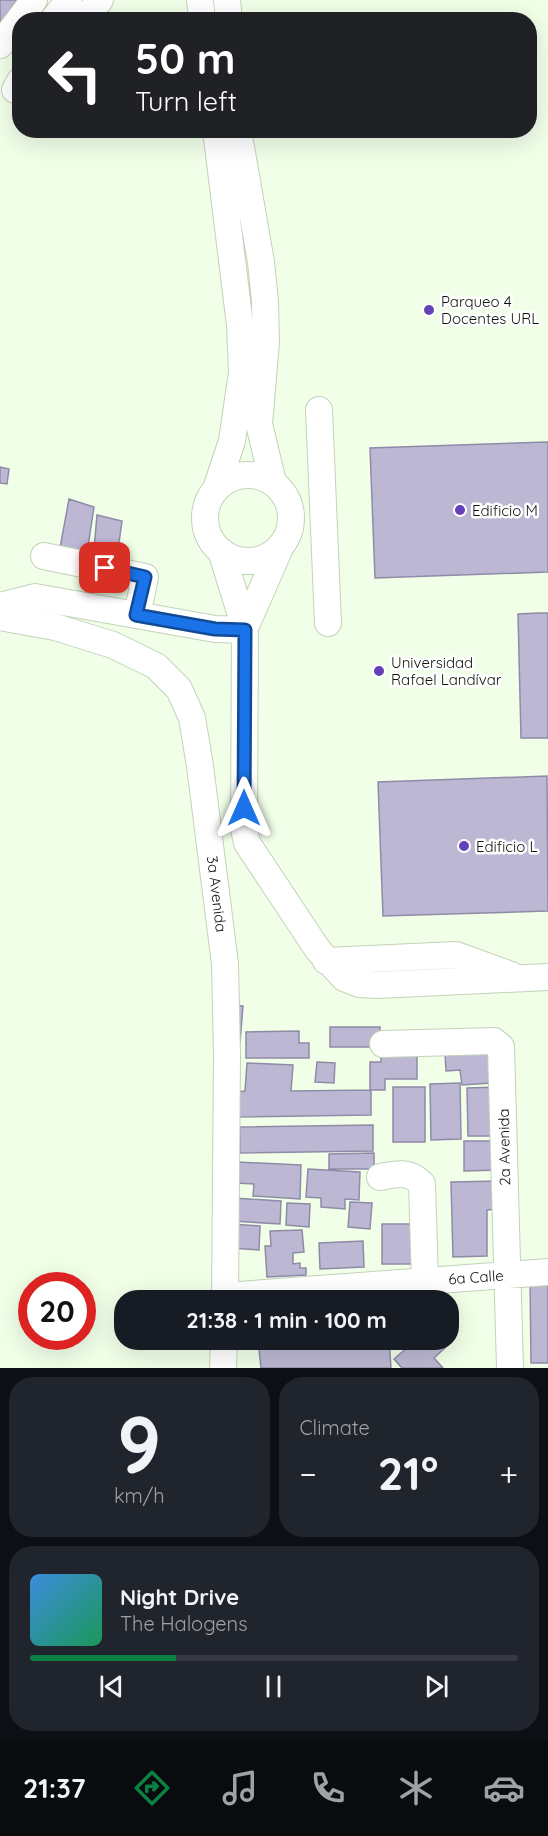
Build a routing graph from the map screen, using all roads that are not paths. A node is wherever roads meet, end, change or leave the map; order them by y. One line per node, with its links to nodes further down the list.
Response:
1 (34, 0): 4 (street)
2 (69, 0): 5 (street)
3 (100, 0): 6 (street)
4 (25, 12)
5 (59, 12)
6 (90, 12)
7 (12, 29): 8 (street)
8 (0, 45)
9 (227, 138): 13 (street)
10 (229, 138): 12 (street)
11 (319, 410): 20 (street)
12 (273, 482): 13 (street); 14 (street)
13 (216, 489): 15 (street)
14 (280, 548): 15 (street); 21 (street)
15 (221, 551): 21 (street)
16 (44, 556): 18 (street)
17 (0, 606): 18 (street)
18 (136, 615): 21 (street)
19 (0, 617): 30 (street, 3a Avenida)
20 (328, 622)
21 (245, 629): 22 (street)
22 (322, 955): 24 (street); 24 (street)
23 (548, 977): 24 (street)
24 (522, 979)
25 (383, 1044): 28 (street, 2a Avenida)
26 (380, 1177): 29 (street)
27 (548, 1272): 28 (street, 6a Calle)
28 (507, 1275): 29 (street, 6a Calle); 34 (street, 2a Avenida)
29 (425, 1281): 31 (street, 6a Calle)
30 (225, 1290)
31 (319, 1290)
32 (224, 1350): 33 (street)
33 (223, 1368)
34 (510, 1368)

